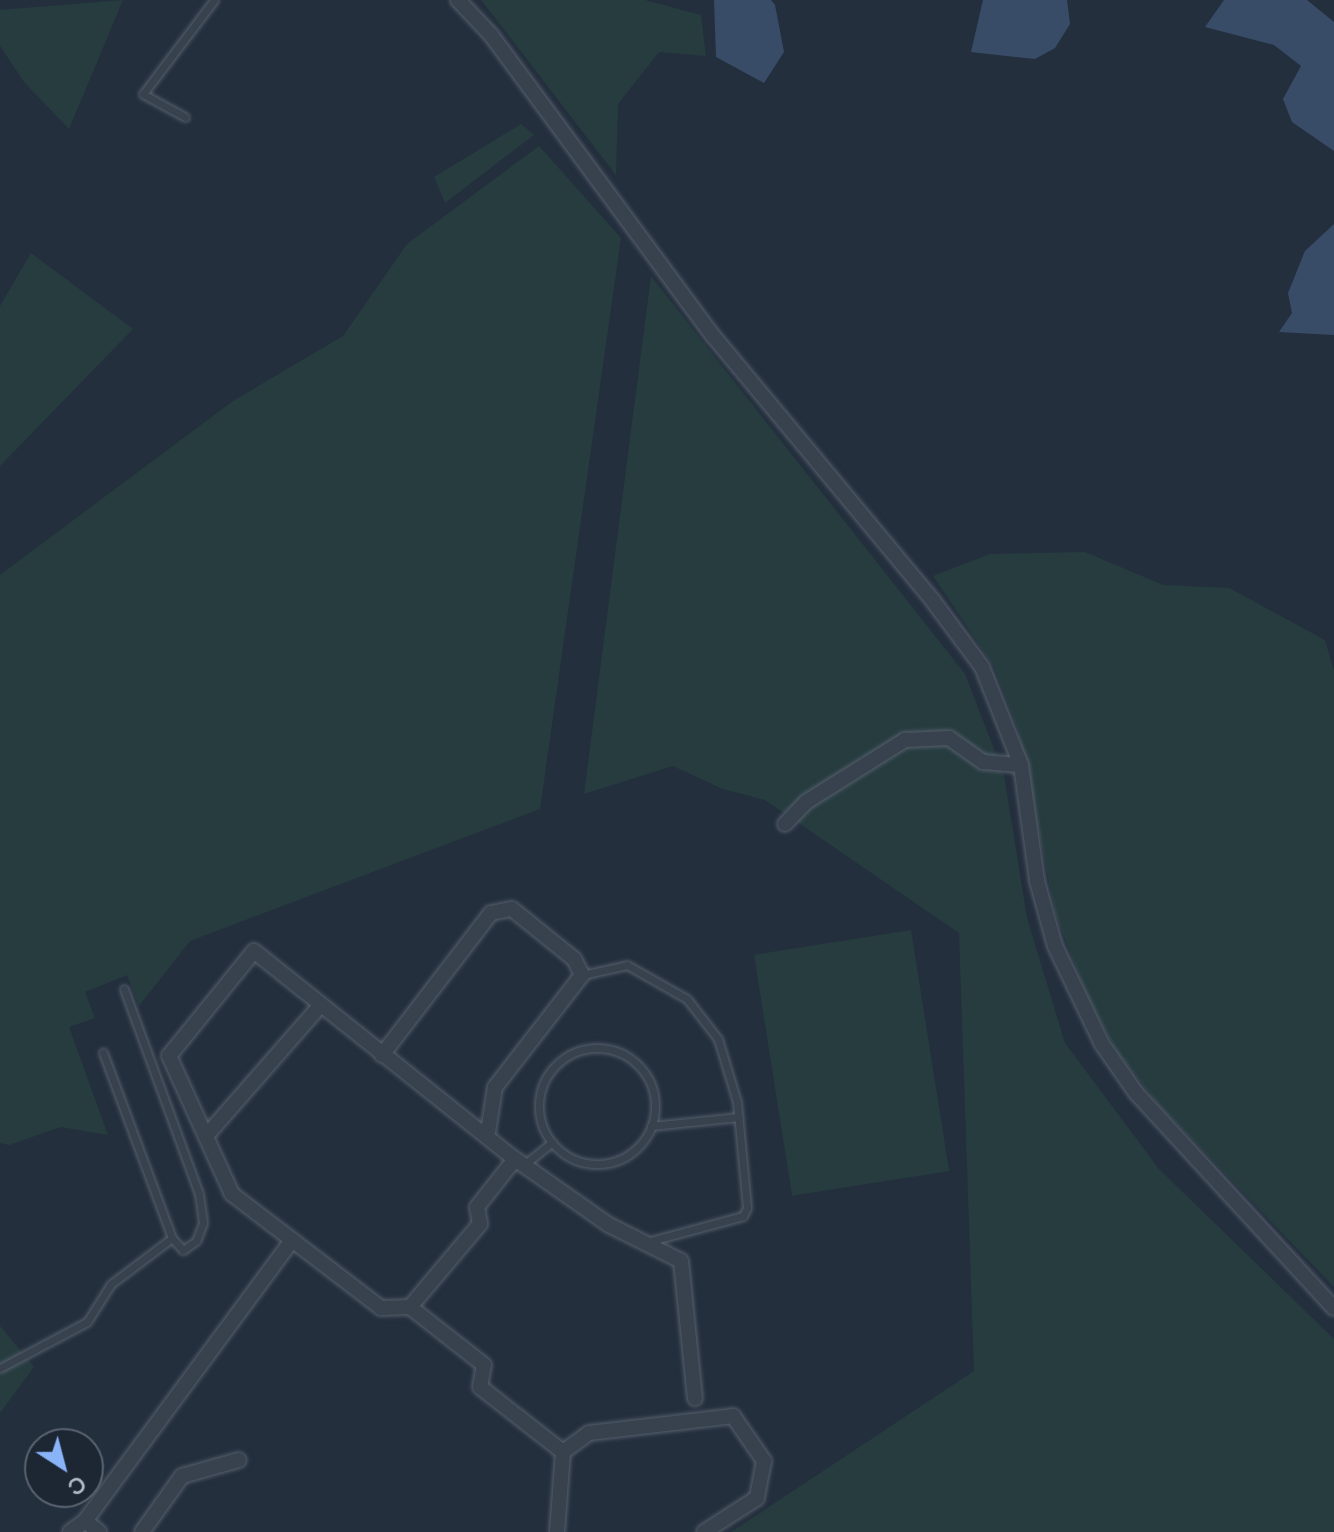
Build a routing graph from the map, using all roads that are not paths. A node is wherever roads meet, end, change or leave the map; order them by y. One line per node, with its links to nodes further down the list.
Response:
1 (214, 0): 3 (lane)
2 (458, 0): 4 (street)
3 (185, 117)
4 (1021, 765): 5 (street); 21 (street)
5 (785, 824)
6 (582, 975): 10 (street); 11 (lane); 13 (street)
7 (124, 989): 17 (lane)
8 (319, 1007): 10 (street); 14 (street); 14 (street)
9 (103, 1052): 17 (lane)
10 (382, 1055): 13 (street)
11 (739, 1117): 12 (lane); 19 (lane)
12 (651, 1126): 15 (lane); 15 (lane)
13 (488, 1132): 16 (street)
14 (206, 1136): 18 (street)
15 (552, 1142): 16 (lane)
16 (520, 1162): 19 (street); 20 (street)
17 (172, 1238): 22 (lane)
18 (292, 1240): 20 (street); 26 (street)
19 (645, 1243): 23 (street)
20 (410, 1307): 24 (street)
21 (1334, 1308)
22 (0, 1368)
23 (695, 1398)
24 (563, 1452): 30 (street); 31 (street)
25 (239, 1460): 29 (street)
26 (85, 1521): 27 (street); 28 (street)
27 (70, 1532)
28 (99, 1532)
29 (142, 1532)
30 (557, 1532)
31 (704, 1532)

